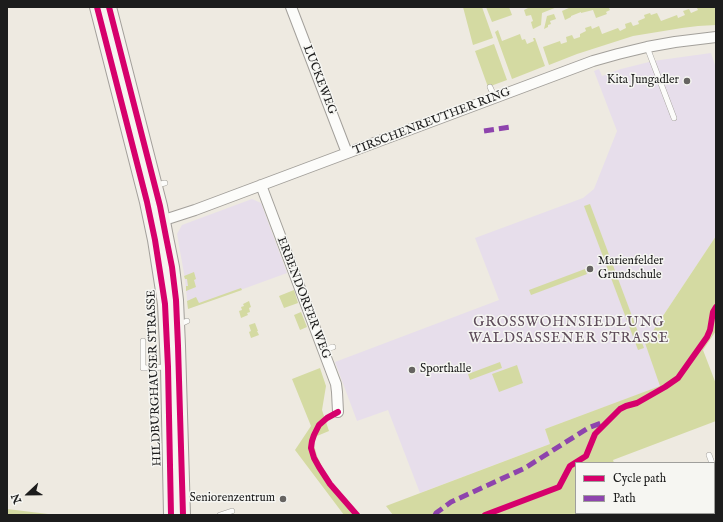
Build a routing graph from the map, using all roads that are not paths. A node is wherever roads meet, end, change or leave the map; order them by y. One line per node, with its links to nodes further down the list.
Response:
1 (97, 7): 4 (main road, HILDBURGHAUSER STRASSE)
2 (109, 7): 4 (main road, HILDBURGHAUSER STRASSE)
3 (292, 7): 10 (street, LUCKEWEG)
4 (108, 29): 12 (main road, HILDBURGHAUSER STRASSE)
5 (716, 37): 6 (street, TIRSCHENREUTHER RING)
6 (647, 47): 8 (street, TIRSCHENREUTHER RING); 9 (lane)
7 (490, 87): 8 (lane)
8 (495, 98): 10 (street, TIRSCHENREUTHER RING)
9 (674, 118)
10 (347, 154): 11 (street, TIRSCHENREUTHER RING)
11 (261, 185): 12 (street, TIRSCHENREUTHER RING); 16 (street, ERBENDORFER WEG)
12 (157, 222): 13 (main road, HILDBURGHAUSER STRASSE)
13 (165, 261): 17 (main road, HILDBURGHAUSER STRASSE); 23 (main road, HILDBURGHAUSER STRASSE)
14 (143, 341): 17 (lane)
15 (333, 347): 16 (lane)
16 (323, 350): 18 (street, ERBENDORFER WEG)
17 (168, 367): 22 (main road, HILDBURGHAUSER STRASSE)
18 (338, 412)
19 (709, 455): 20 (lane)
20 (712, 462)
21 (232, 511): 24 (lane)
22 (171, 515)
23 (183, 515)
24 (220, 515)

